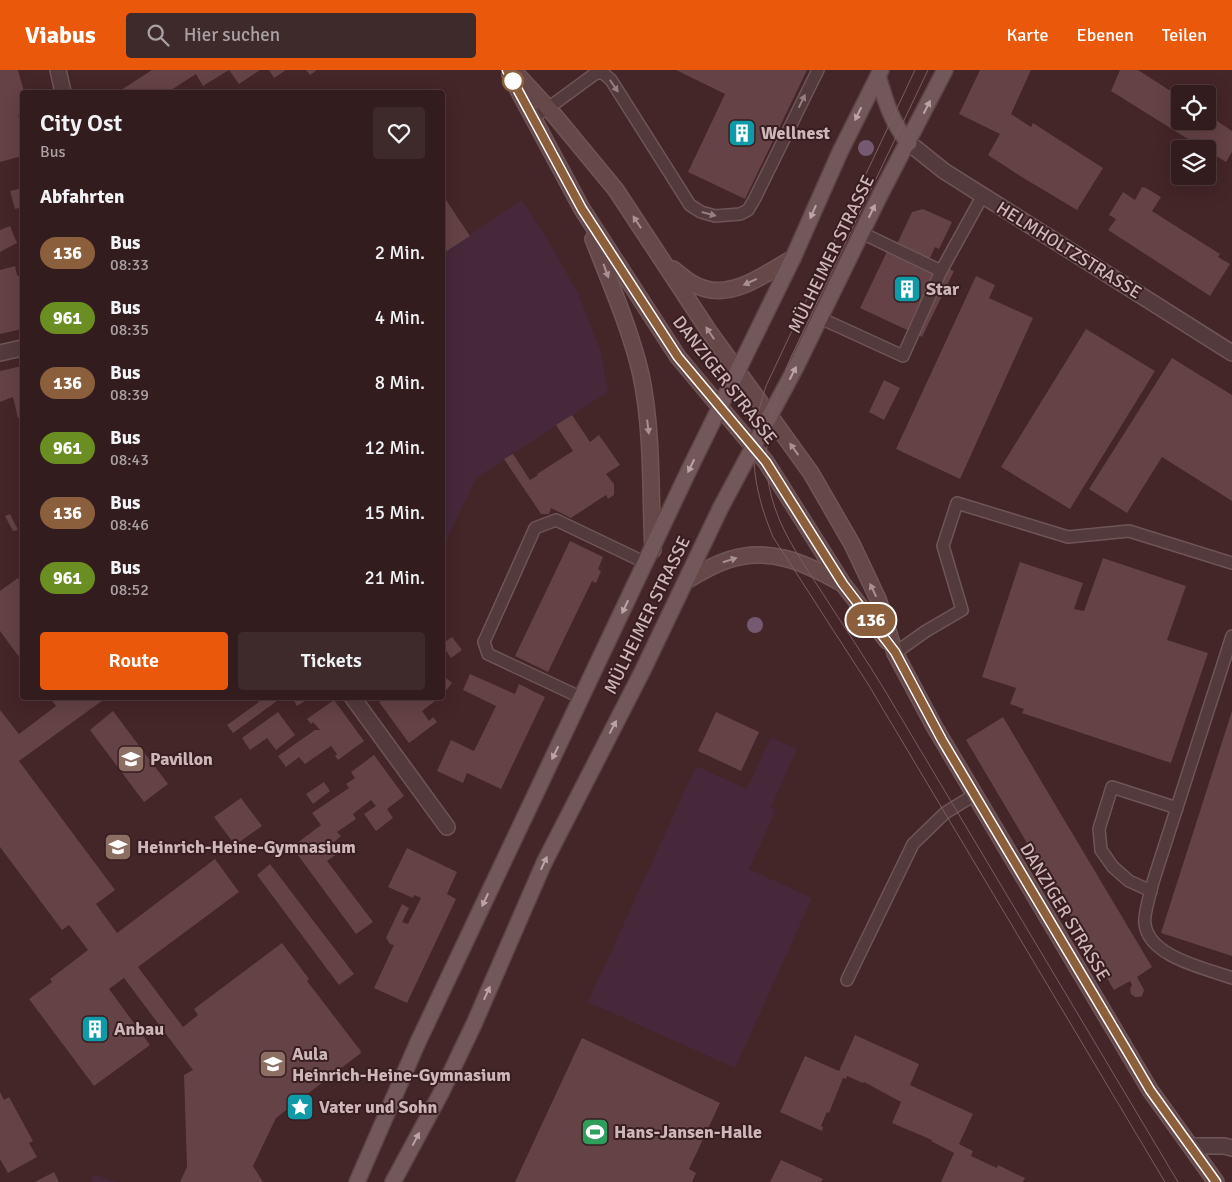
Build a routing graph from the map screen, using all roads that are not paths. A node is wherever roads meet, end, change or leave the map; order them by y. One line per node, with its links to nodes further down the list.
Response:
1 (58, 70): 7 (street)
2 (507, 70): 9 (main road, DANZIGER STRASSE)
3 (513, 70): 8 (main road, DANZIGER STRASSE)
4 (818, 70): 8 (lane, one-way to 4)
5 (945, 70): 10 (main road, MÜLHEIMER STRASSE, one-way to 5)
6 (879, 73): 10 (main road); 14 (main road, MÜLHEIMER STRASSE, one-way to 14)
7 (63, 90)
8 (548, 108): 9 (lane); 15 (main road, DANZIGER STRASSE, one-way to 8)
9 (533, 117): 12 (main road, DANZIGER STRASSE)
10 (909, 143): 11 (street, HELMHOLTZSTRASSE); 13 (main road, MÜLHEIMER STRASSE, one-way to 10)
11 (983, 195): 16 (lane); 20 (street, HELMHOLTZSTRASSE)
12 (582, 209): 22 (main road, DANZIGER STRASSE); 25 (main road, one-way to 25)
13 (862, 233): 16 (lane); 17 (main road, MÜLHEIMER STRASSE)
14 (793, 258): 15 (main road, one-way to 15); 21 (main road, MÜLHEIMER STRASSE)
15 (664, 262): 21 (main road, DANZIGER STRASSE, one-way to 15)
16 (941, 271): 17 (lane)
17 (820, 318): 23 (main road, MÜLHEIMER STRASSE, one-way to 17)
18 (20, 348): 19 (street)
19 (0, 353)
20 (1232, 353)
21 (738, 373): 22 (main road, MÜLHEIMER STRASSE); 23 (main road, DANZIGER STRASSE)
22 (720, 407): 24 (main road, DANZIGER STRASSE); 25 (main road, MÜLHEIMER STRASSE, one-way to 25)
23 (770, 416): 24 (main road, MÜLHEIMER STRASSE); 30 (main road, DANZIGER STRASSE, one-way to 23)
24 (753, 445): 27 (main road, MÜLHEIMER STRASSE); 28 (main road, DANZIGER STRASSE)
25 (649, 556): 31 (main road, MÜLHEIMER STRASSE, one-way to 31); 31 (lane)
26 (1232, 563): 30 (lane)
27 (686, 580): 28 (main road, one-way to 28); 42 (main road, MÜLHEIMER STRASSE, one-way to 27)
28 (843, 584): 30 (main road, DANZIGER STRASSE)
29 (1232, 636): 34 (lane)
30 (895, 652): 33 (main road, DANZIGER STRASSE)
31 (582, 698): 41 (main road, MÜLHEIMER STRASSE, one-way to 41)
32 (354, 700): 35 (street)
33 (974, 795): 38 (lane); 39 (main road, DANZIGER STRASSE)
34 (1176, 808): 36 (lane); 36 (lane)
35 (447, 827)
36 (1151, 890): 37 (lane)
37 (1232, 978)
38 (847, 980)
39 (1191, 1146): 40 (street); 43 (main road, DANZIGER STRASSE)
40 (1232, 1148)
41 (357, 1182)
42 (393, 1182)
43 (1216, 1182)

